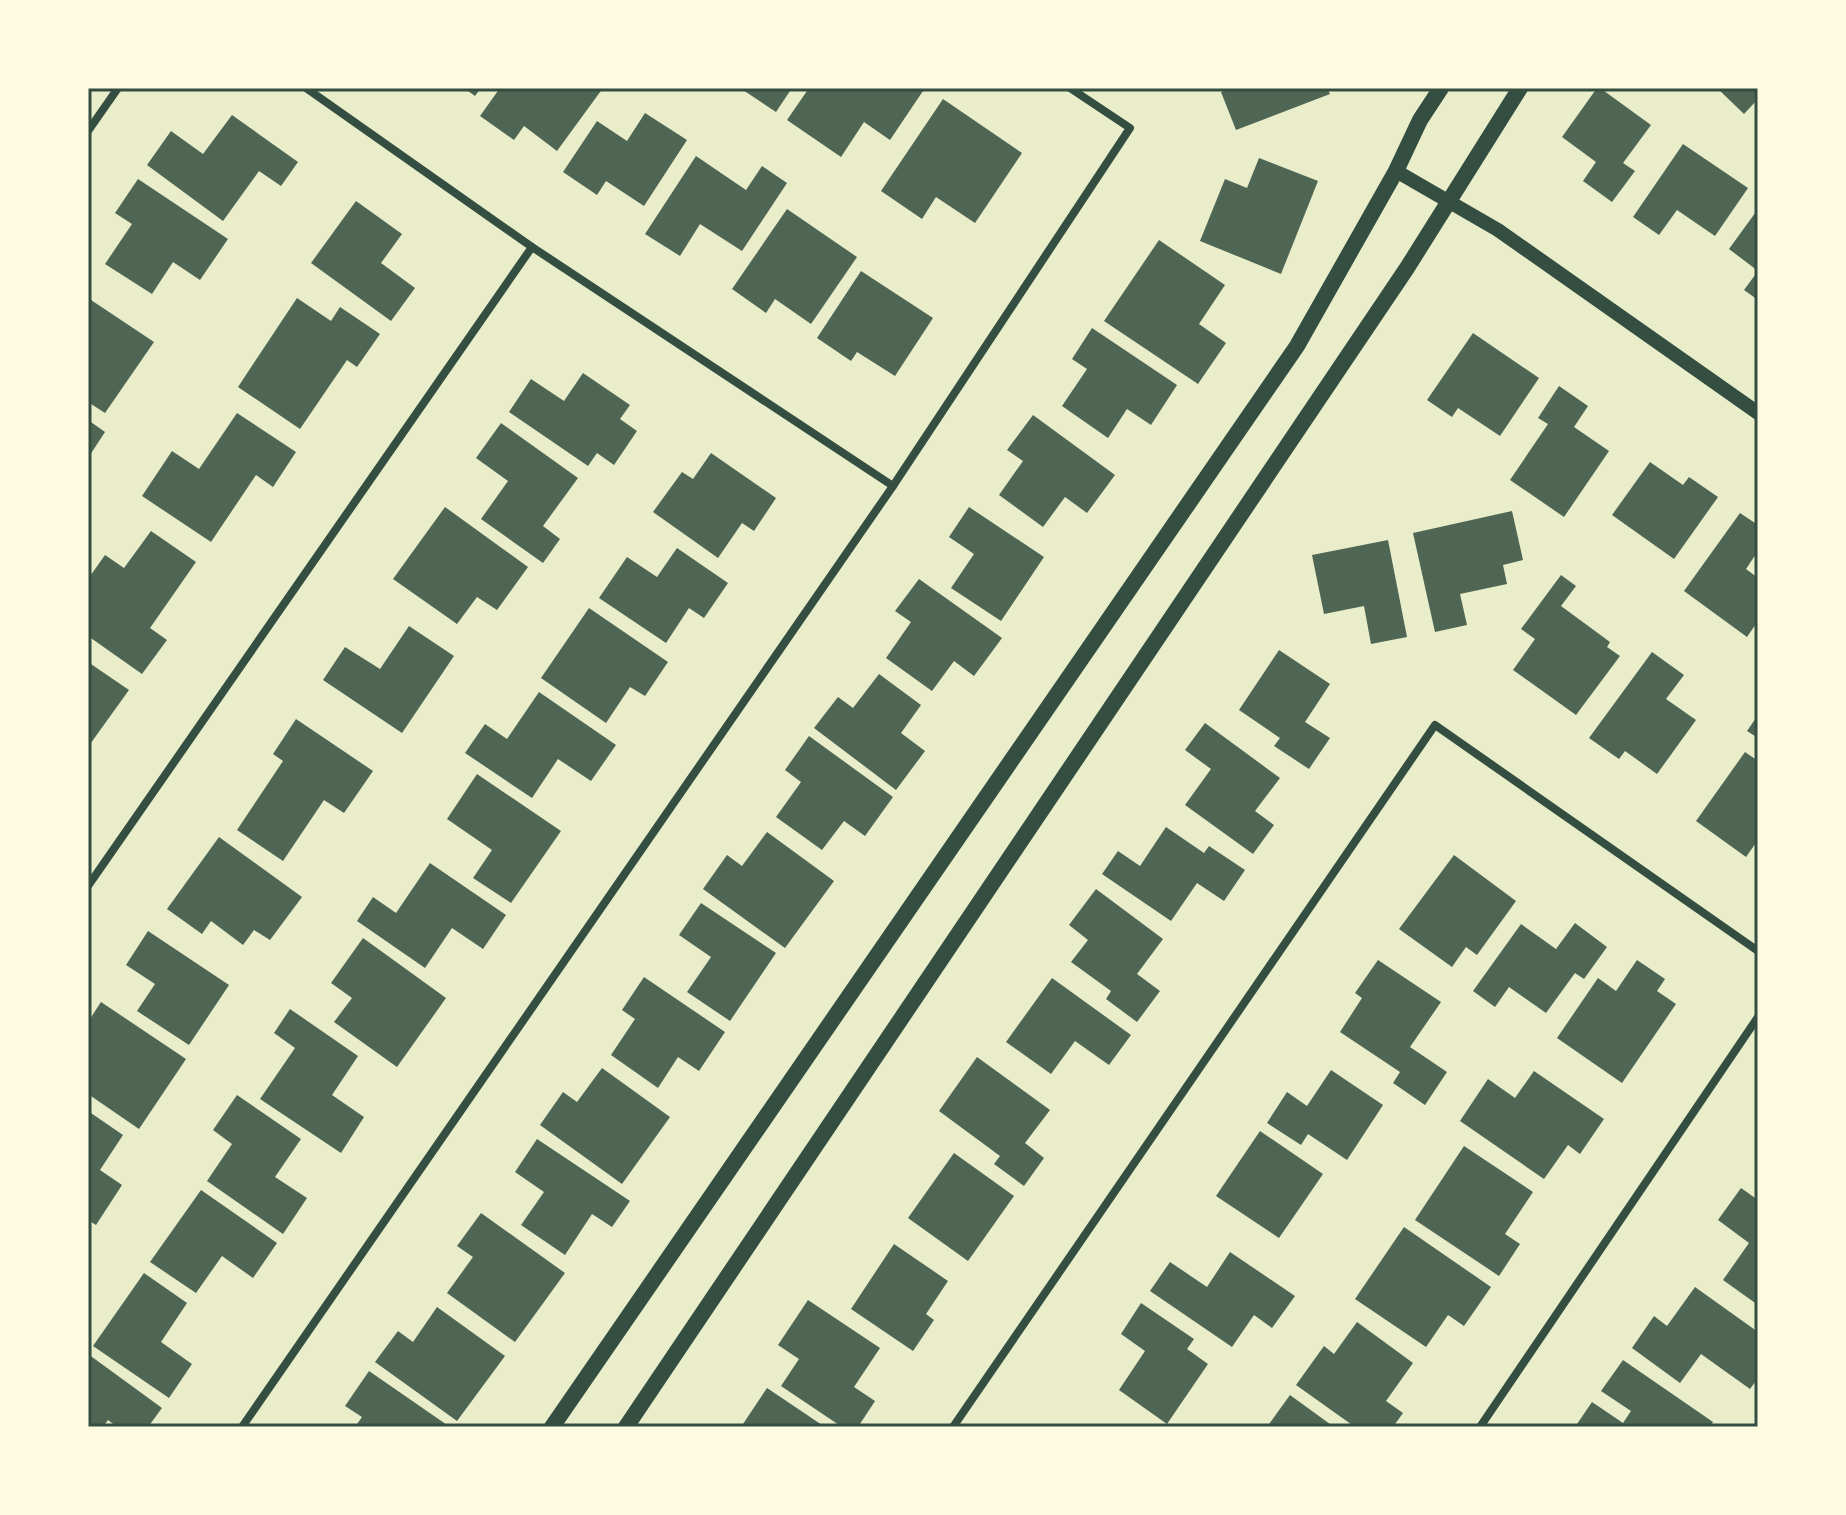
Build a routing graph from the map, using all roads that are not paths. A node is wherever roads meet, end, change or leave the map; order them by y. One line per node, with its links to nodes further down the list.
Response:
1 (118, 88): 6 (street)
2 (306, 88): 9 (street)
3 (1070, 88): 11 (street)
4 (1441, 88): 7 (main road)
5 (1520, 88): 8 (main road)
6 (88, 131)
7 (1396, 171): 8 (street); 16 (main road)
8 (1449, 201): 10 (street); 17 (main road)
9 (532, 247): 11 (street); 12 (street)
10 (1758, 413)
11 (893, 486): 15 (street)
12 (88, 886)
13 (1758, 951): 18 (street)
14 (1758, 1017): 19 (street)
15 (242, 1427)
16 (552, 1427)
17 (626, 1427)
18 (953, 1427)
19 (1480, 1427)

